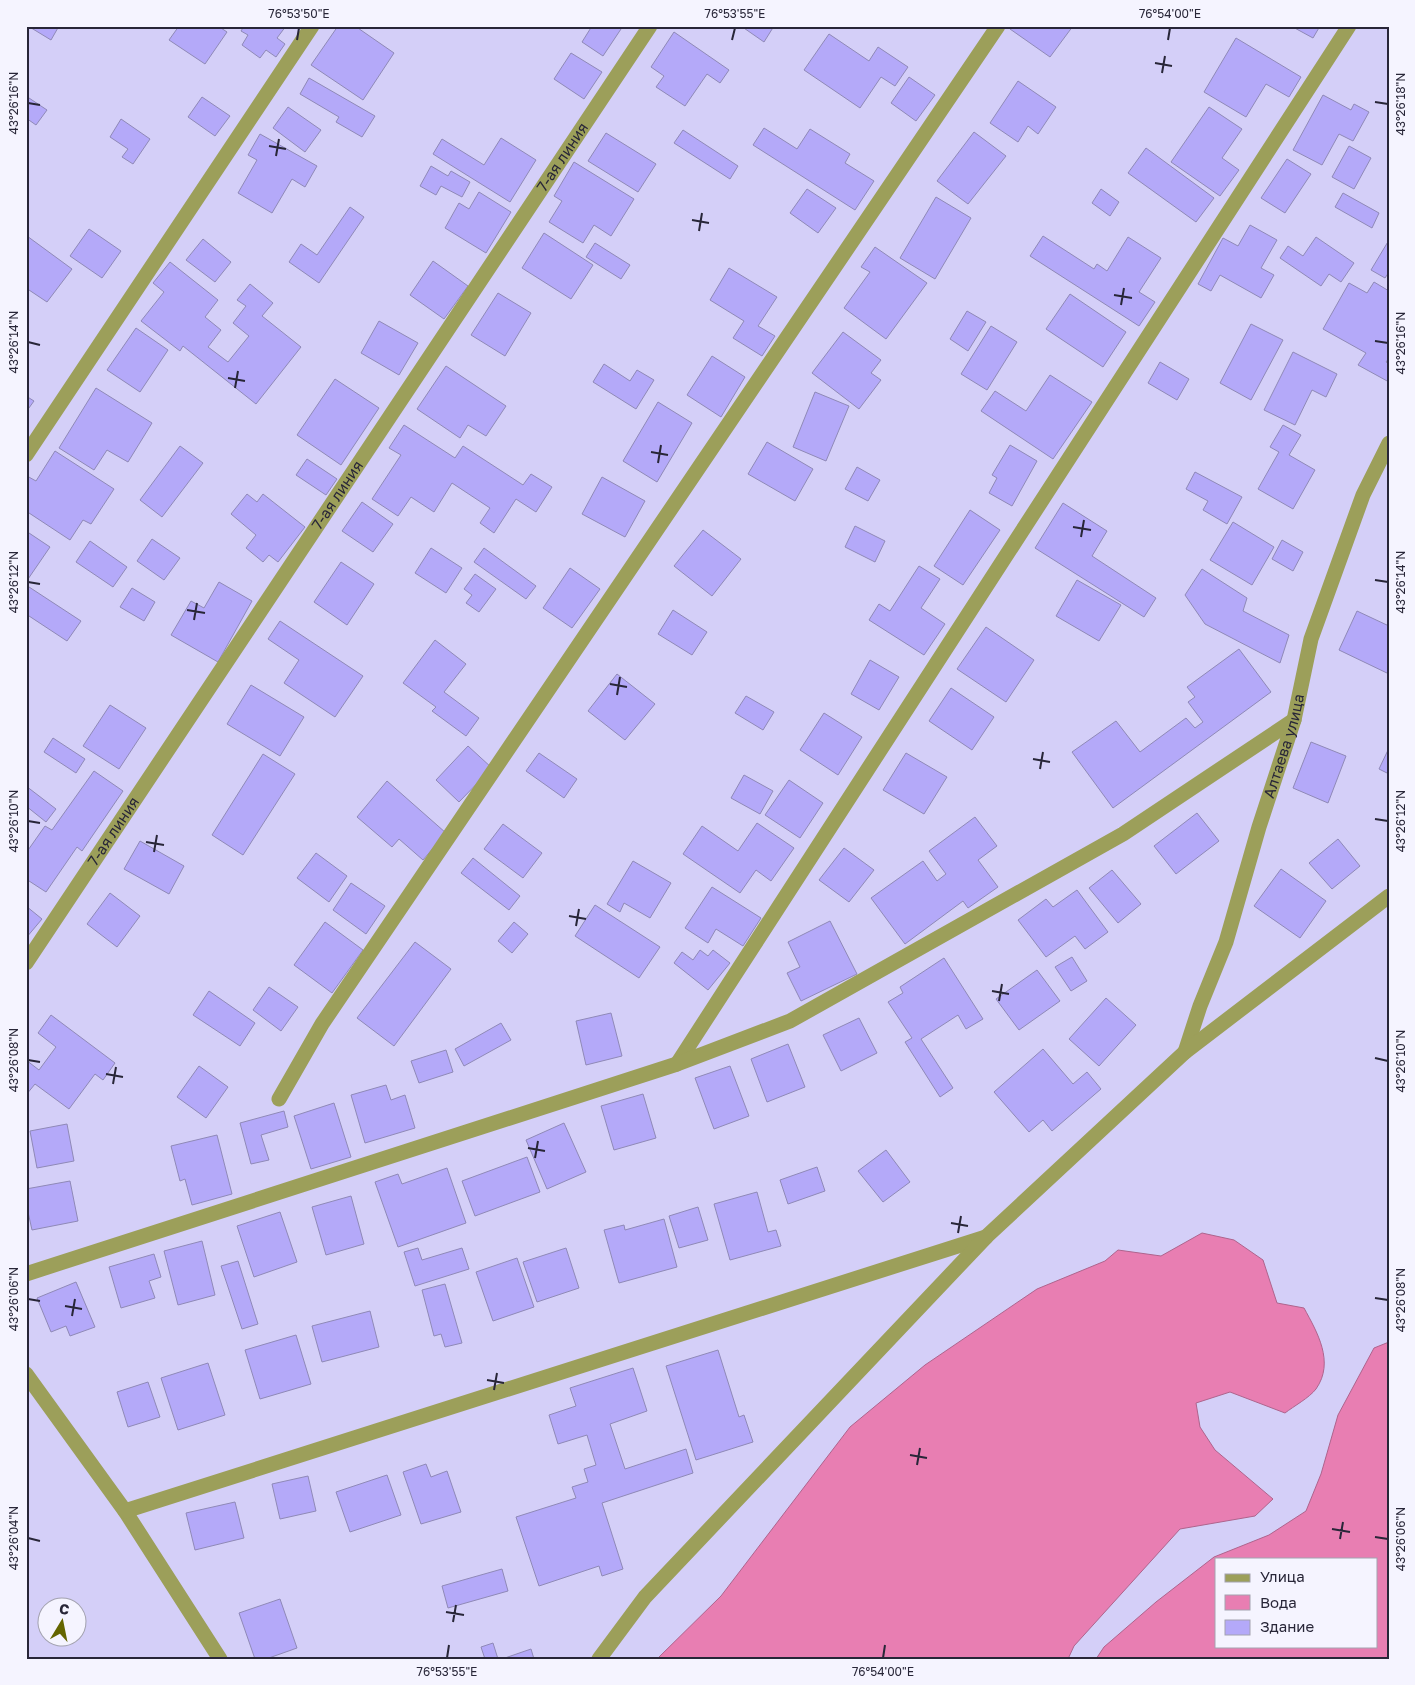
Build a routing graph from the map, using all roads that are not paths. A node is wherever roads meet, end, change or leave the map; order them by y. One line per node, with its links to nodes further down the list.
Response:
1 (312, 26): 6 (street)
2 (650, 26): 9 (street, 7-ая линия)
3 (998, 26): 12 (street)
4 (1349, 26): 11 (street)
5 (1389, 443): 7 (street, Алтаева улица)
6 (26, 455)
7 (1294, 720): 10 (street, Алтаева улица); 11 (street)
8 (1389, 896): 10 (street)
9 (26, 963)
10 (1185, 1052): 13 (street)
11 (677, 1064): 14 (street)
12 (279, 1099)
13 (987, 1236): 16 (street); 18 (street)
14 (26, 1274)
15 (26, 1374): 16 (street)
16 (125, 1512): 17 (street)
17 (220, 1659)
18 (599, 1659)

